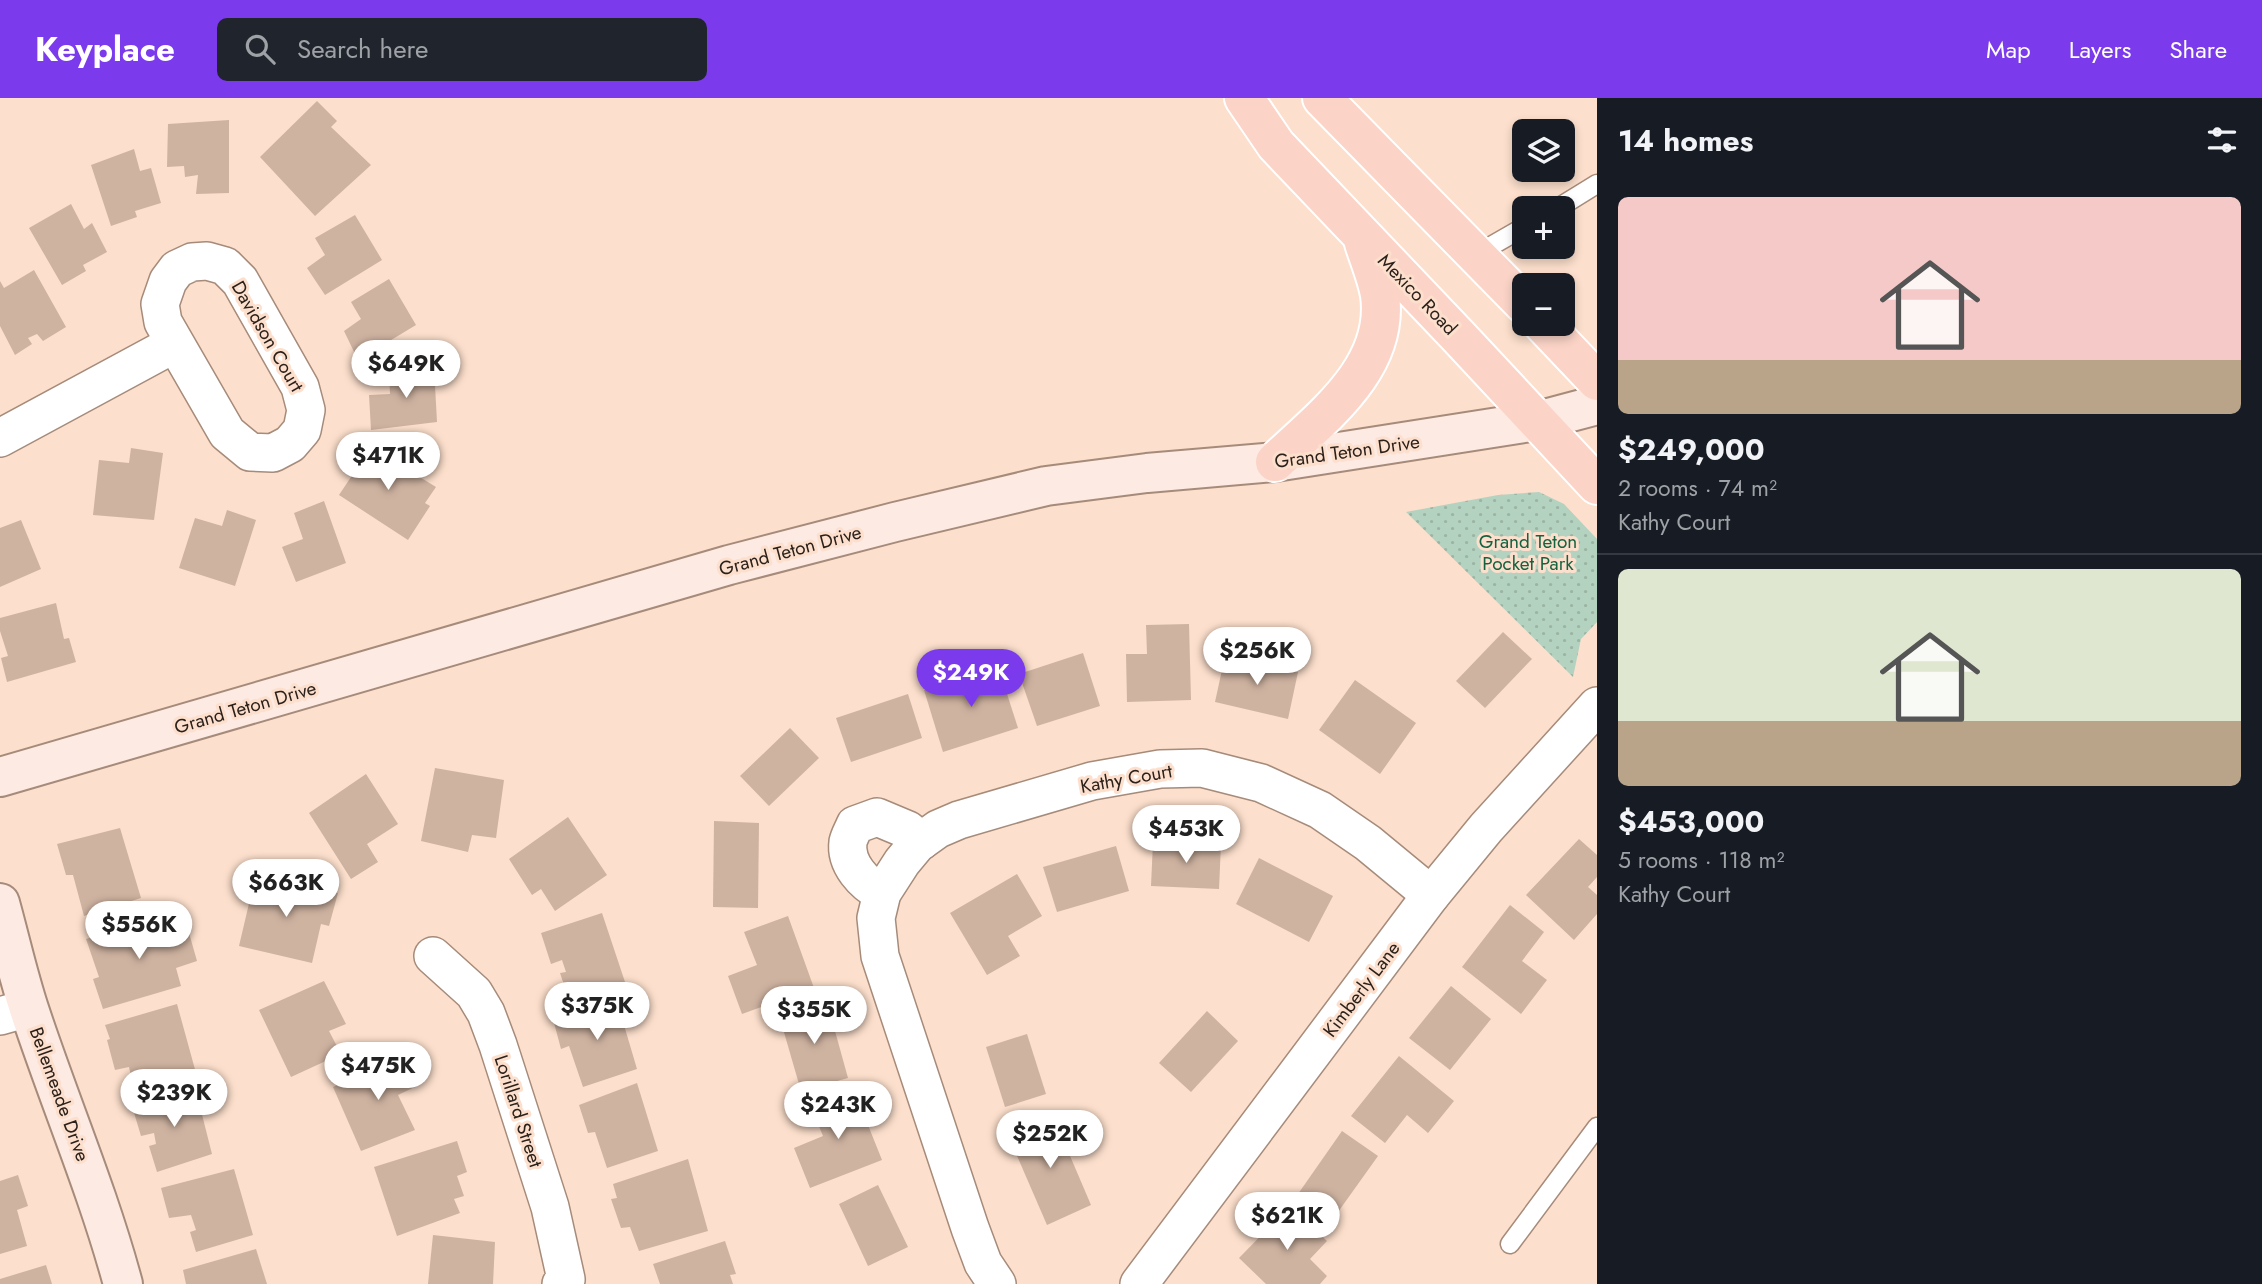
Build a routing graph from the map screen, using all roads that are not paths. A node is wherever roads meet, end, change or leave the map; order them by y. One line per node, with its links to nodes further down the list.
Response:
1 (1244, 98): 6 (main road, Mexico Road)
2 (1322, 98): 7 (main road)
3 (1597, 184): 4 (lane)
4 (1575, 198)
5 (1512, 234): 7 (lane)
6 (1363, 237): 13 (main road, Mexico Road); 15 (main road)
7 (1477, 254): 8 (main road)
8 (1512, 291)
9 (1554, 336): 11 (main road)
10 (174, 344): 10 (street, Davidson Court); 14 (street)
11 (1597, 381)
12 (1597, 405): 13 (street, Grand Teton Drive)
13 (1537, 421): 15 (street, Grand Teton Drive); 16 (main road, Mexico Road)
14 (0, 438)
15 (1275, 462): 18 (street, Grand Teton Drive)
16 (1597, 485)
17 (1597, 706): 21 (street, Kimberly Lane)
18 (0, 777)
19 (921, 841): 20 (street, Kathy Court); 20 (street); 21 (street, Kathy Court)
20 (882, 893): 29 (street, Kathy Court)
21 (1431, 894): 30 (street, Kimberly Lane)
22 (0, 904): 24 (street, Bellemeade Drive)
23 (433, 956): 27 (street, Lorillard Street)
24 (14, 1012): 28 (street, Bellemeade Drive)
25 (1597, 1127): 26 (lane)
26 (1510, 1244)
27 (567, 1282)
28 (123, 1284)
29 (997, 1284)
30 (1139, 1284)

